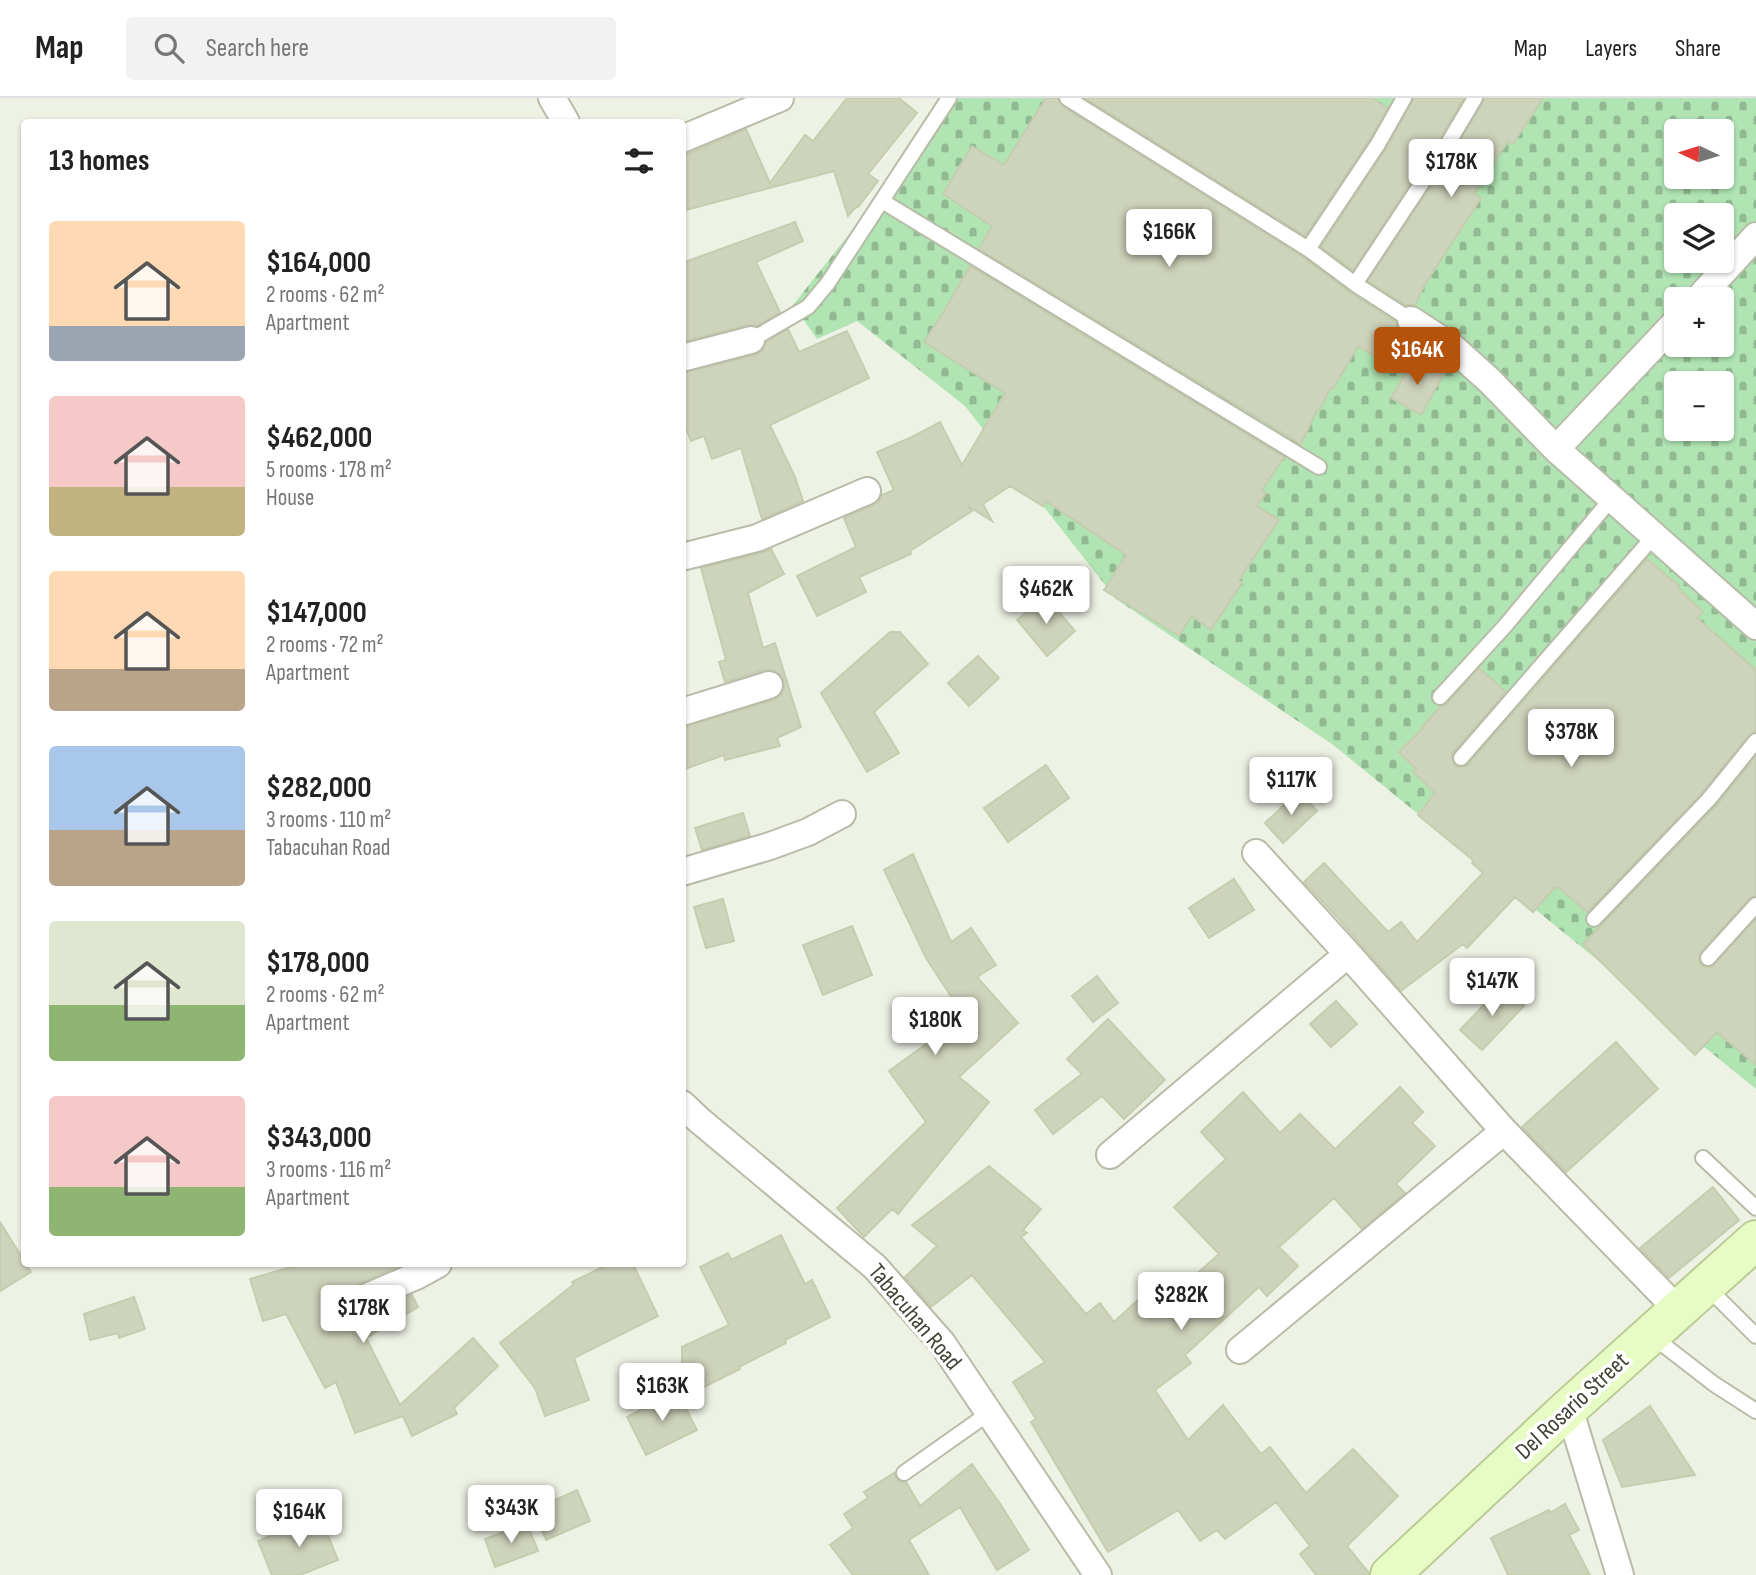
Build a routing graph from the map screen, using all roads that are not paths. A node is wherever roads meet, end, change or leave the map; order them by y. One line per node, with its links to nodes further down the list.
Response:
1 (779, 98): 6 (street)
2 (949, 98): 7 (lane)
3 (1067, 98): 9 (lane)
4 (1404, 98): 9 (lane)
5 (1475, 98): 10 (lane)
6 (686, 137)
7 (882, 201): 14 (lane); 17 (lane)
8 (1756, 236): 11 (street)
9 (1308, 248): 10 (lane)
10 (1355, 284): 12 (lane)
11 (1709, 287)
12 (1411, 320): 16 (street)
13 (1664, 335): 16 (street)
14 (751, 340): 15 (street)
15 (686, 357)
16 (1556, 449): 19 (street)
17 (1319, 467)
18 (867, 491): 21 (street)
19 (1612, 498): 20 (street); 24 (lane)
20 (1654, 536): 22 (street); 27 (lane)
21 (686, 555)
22 (1756, 626)
23 (769, 685): 25 (street)
24 (1440, 697)
25 (686, 711)
26 (1756, 741): 32 (lane)
27 (1461, 758)
28 (842, 814): 30 (street)
29 (1256, 853): 33 (street)
30 (686, 871)
31 (1756, 905): 34 (lane)
32 (1594, 919)
33 (1348, 954): 36 (street); 37 (street)
34 (1708, 958)
35 (688, 1118): 48 (street, Tabacuhan Road)
36 (1504, 1131): 43 (street); 45 (street)
37 (1110, 1155)
38 (1703, 1158): 39 (lane)
39 (1756, 1208)
40 (1756, 1240): 43 (main road, Del Rosario Street)
41 (432, 1267): 42 (street)
42 (367, 1297)
43 (1678, 1310): 44 (lane); 46 (main road, Del Rosario Street); 47 (lane)
44 (1756, 1336)
45 (1240, 1350)
46 (1569, 1408): 51 (main road, Del Rosario Street); 52 (street)
47 (1756, 1411)
48 (989, 1413): 49 (lane); 50 (street, Tabacuhan Road)
49 (904, 1474)
50 (1098, 1575)
51 (1390, 1575)
52 (1620, 1575)

